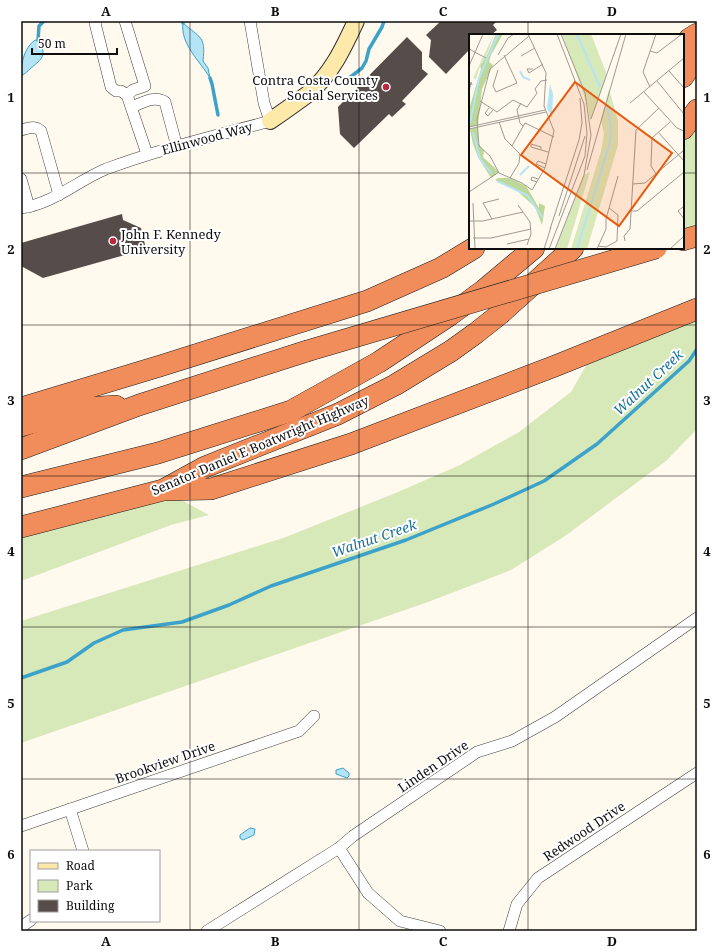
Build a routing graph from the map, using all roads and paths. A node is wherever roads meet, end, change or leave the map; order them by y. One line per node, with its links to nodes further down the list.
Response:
1 (96, 21): 9 (street)
2 (125, 21): 9 (street)
3 (250, 21): 12 (street)
4 (356, 21): 12 (street, Ellinwood Way)
5 (697, 34): 6 (highway)
6 (684, 46)
7 (697, 56): 8 (highway)
8 (684, 75)
9 (127, 95): 10 (street)
10 (132, 107): 15 (street); 16 (street)
11 (697, 110): 13 (highway)
12 (270, 121): 15 (street, Ellinwood Way)
13 (684, 128)
14 (21, 130): 18 (street)
15 (177, 147): 16 (street, Ellinwood Way)
16 (147, 154): 18 (street, Ellinwood Way)
17 (21, 180): 19 (street)
18 (59, 196): 19 (street, Ellinwood Way)
19 (25, 208)
20 (697, 236): 21 (highway)
21 (684, 240)
22 (472, 249): 28 (highway)
23 (533, 249): 31 (highway, Senator Daniel E Boatwright Highway)
24 (572, 249): 32 (highway, Senator Daniel E Boatwright Highway)
25 (653, 249): 27 (highway, bridge)
26 (697, 309): 32 (highway)
27 (139, 405): 29 (highway); 30 (highway)
28 (21, 408)
29 (21, 426)
30 (21, 449)
31 (21, 487)
32 (163, 490): 33 (highway, Senator Daniel E Boatwright Highway)
33 (21, 527)
34 (697, 618): 39 (street, Linden Drive)
35 (314, 716): 37 (street, Brookview Drive)
36 (697, 773): 45 (street, Redwood Drive)
37 (70, 809): 38 (street, Brookview Drive); 40 (street)
38 (21, 826)
39 (339, 848): 43 (street, Linden Drive); 44 (street)
40 (83, 850)
41 (30, 921): 42 (street)
42 (21, 927)
43 (207, 931)
44 (440, 931)
45 (509, 931)

